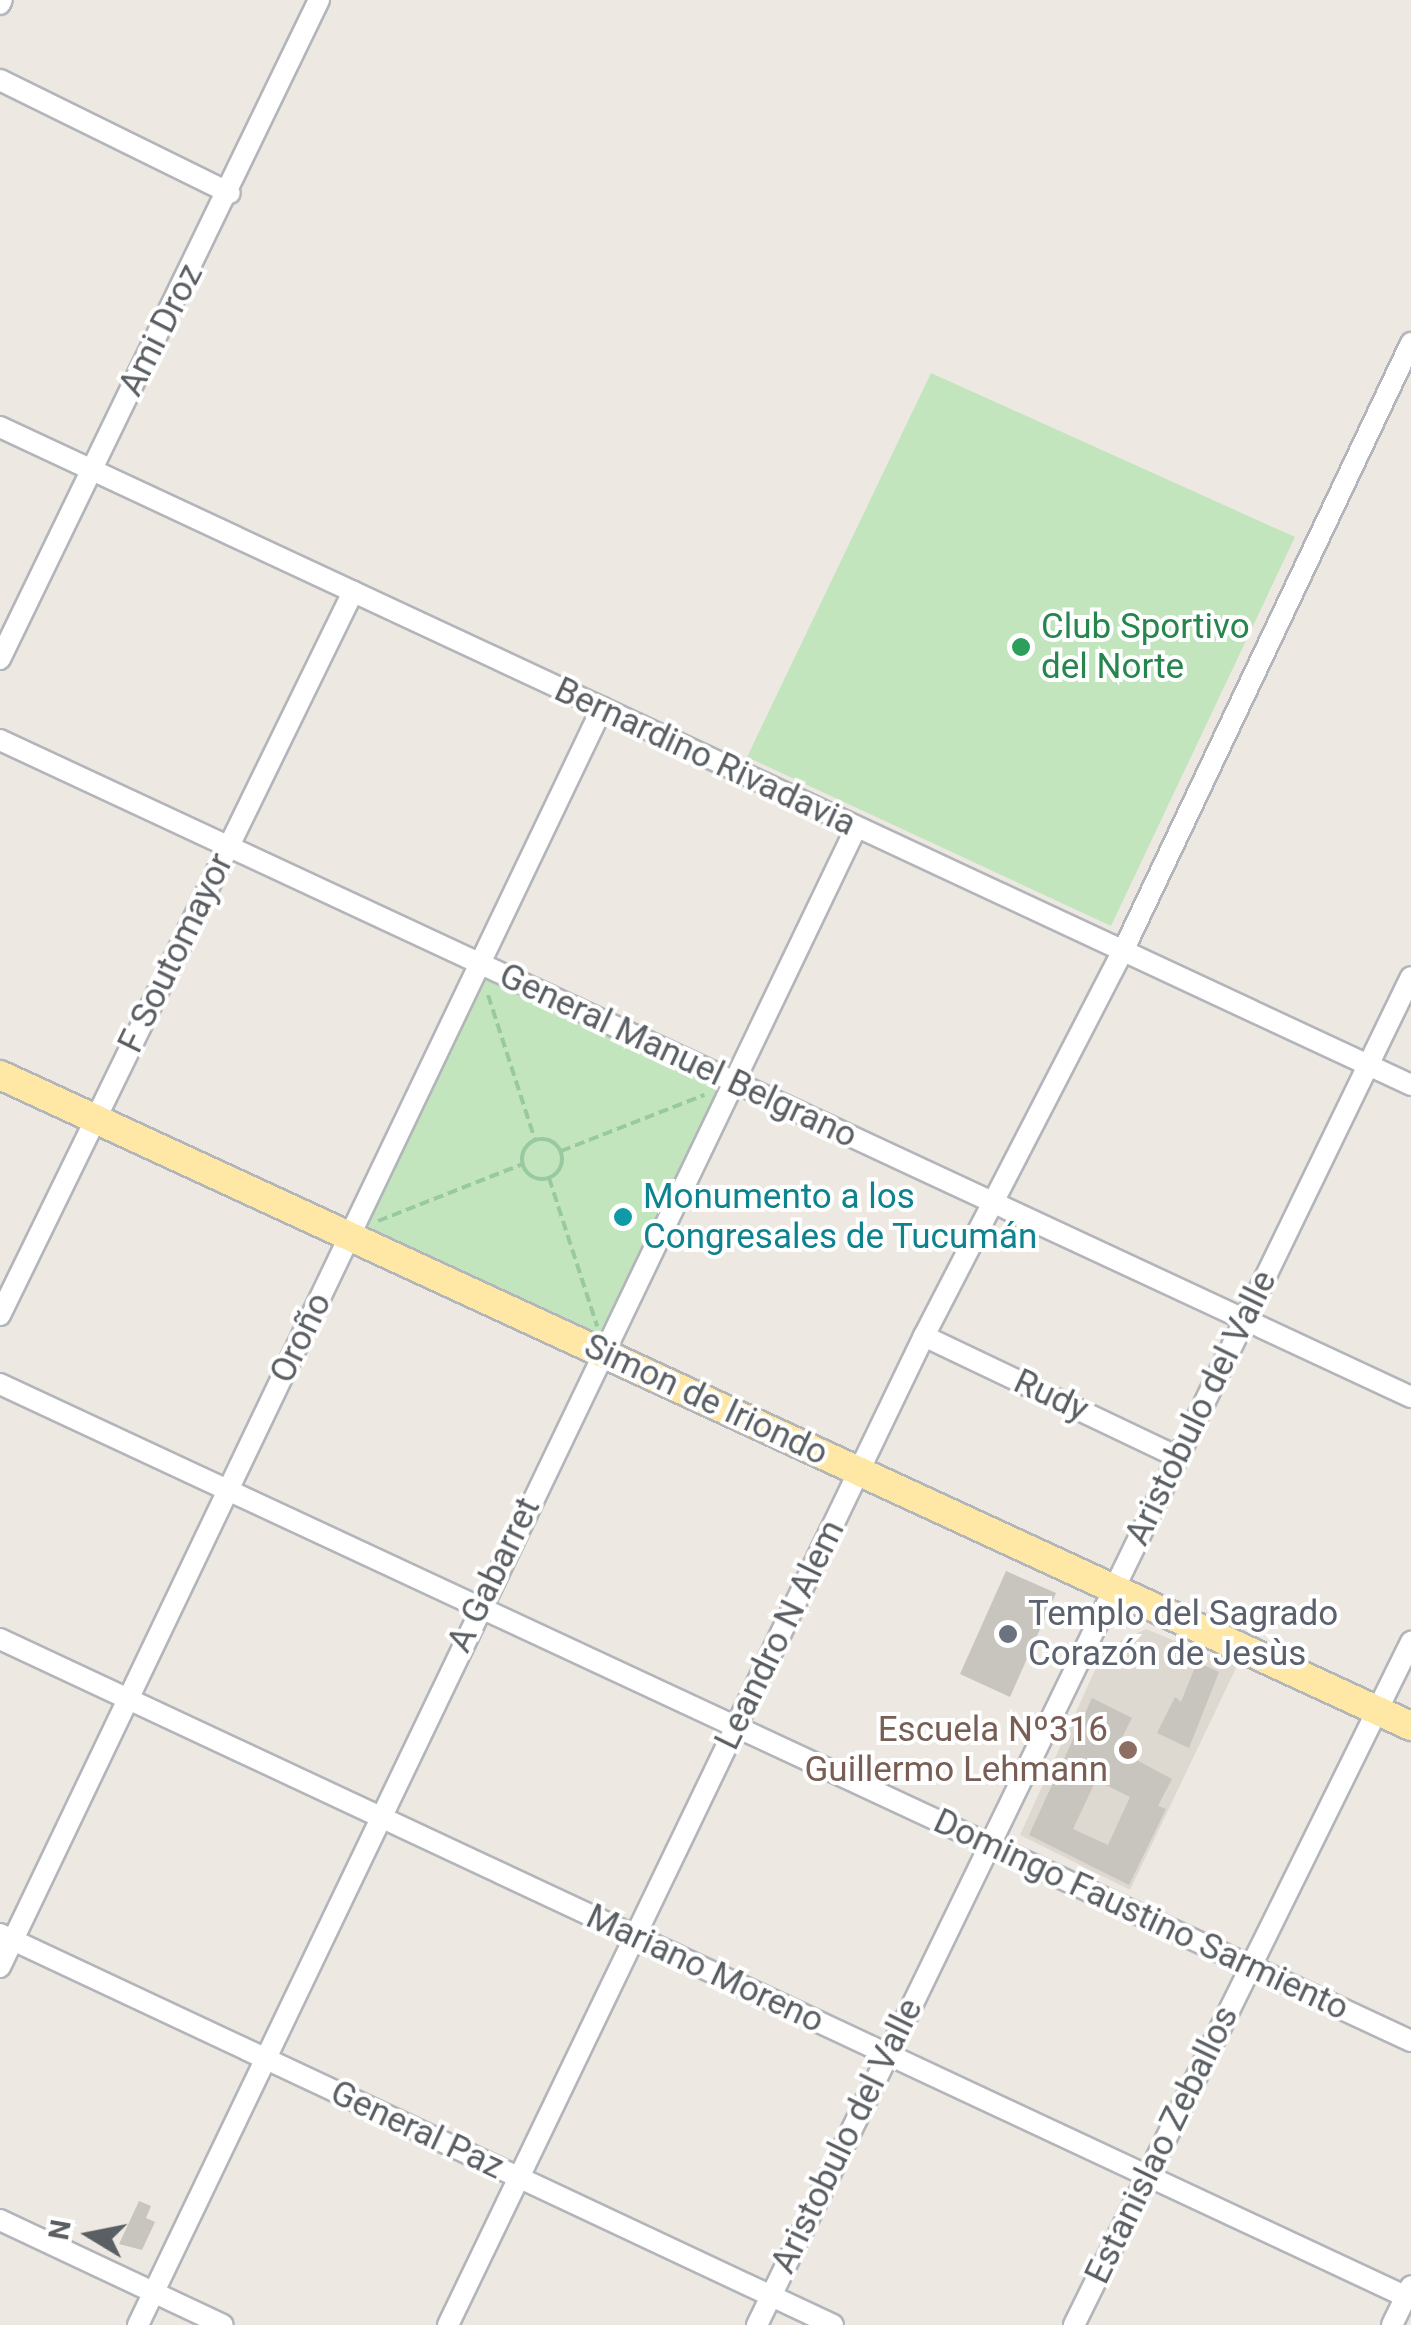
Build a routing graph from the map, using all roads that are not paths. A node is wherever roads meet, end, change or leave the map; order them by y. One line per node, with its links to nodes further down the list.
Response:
1 (318, 0): 3 (street, Ami Droz)
2 (0, 80): 3 (street)
3 (230, 193): 7 (street, Ami Droz)
4 (1411, 344): 5 (street, Leandro N Alem)
5 (1405, 373): 14 (street, Leandro N Alem)
6 (0, 427): 7 (street, Bernardino Rivadavia)
7 (91, 470): 8 (street, Bernardino Rivadavia); 9 (street, Ami Droz)
8 (354, 592): 10 (street, Bernardino Rivadavia); 13 (street, F Soutomayor)
9 (0, 659)
10 (602, 708): 12 (street, Bernardino Rivadavia); 15 (street, Oroño)
11 (0, 740): 13 (street, General Manuel Belgrano)
12 (856, 828): 14 (street, Bernardino Rivadavia); 19 (street, A Gabarret)
13 (228, 846): 15 (street, General Manuel Belgrano); 21 (street, F Soutomayor)
14 (1123, 951): 17 (street, Bernardino Rivadavia); 22 (street, Leandro N Alem)
15 (479, 963): 19 (street, General Manuel Belgrano); 23 (street, Oroño)
16 (1411, 977): 17 (street, Aristobulo del Valle)
17 (1368, 1065): 20 (street, Bernardino Rivadavia); 25 (street, Aristobulo del Valle)
18 (0, 1074): 21 (main road, Simon de Iriondo)
19 (729, 1085): 22 (street, General Manuel Belgrano); 27 (street, A Gabarret)
20 (1411, 1085)
21 (95, 1119): 23 (main road, Simon de Iriondo); 24 (street, F Soutomayor)
22 (991, 1201): 25 (street, General Manuel Belgrano); 26 (street, Leandro N Alem)
23 (349, 1238): 27 (main road, Simon de Iriondo); 32 (street, Oroño)
24 (0, 1315)
25 (1244, 1319): 29 (street, General Manuel Belgrano); 30 (street, Aristobulo del Valle)
26 (924, 1336): 30 (street, Rudy); 31 (street, Leandro N Alem)
27 (600, 1343): 31 (main road, Simon de Iriondo); 34 (street, A Gabarret)
28 (0, 1384): 32 (street, Domingo Faustino Sarmiento)
29 (1411, 1397)
30 (1178, 1457): 33 (street, Aristobulo del Valle)
31 (859, 1471): 33 (main road, Simon de Iriondo); 39 (street, Leandro N Alem)
32 (228, 1490): 34 (street, Domingo Faustino Sarmiento); 37 (street, Oroño)
33 (1112, 1591): 38 (main road, Simon de Iriondo); 42 (street, Aristobulo del Valle)
34 (478, 1607): 39 (street, Domingo Faustino Sarmiento); 41 (street, A Gabarret)
35 (0, 1639): 37 (street, Mariano Moreno)
36 (1411, 1642): 38 (street, Estanislao Zeballos)
37 (128, 1699): 41 (street, Mariano Moreno); 44 (street, Oroño)
38 (1378, 1711): 40 (main road, Simon de Iriondo); 45 (street, Estanislao Zeballos)
39 (736, 1726): 42 (street, Domingo Faustino Sarmiento); 43 (street, Leandro N Alem)
40 (1411, 1726)
41 (378, 1816): 43 (street, Mariano Moreno); 49 (street, A Gabarret)
42 (989, 1845): 45 (street, Domingo Faustino Sarmiento); 48 (street, Aristobulo del Valle)
43 (635, 1936): 48 (street, Mariano Moreno); 51 (street, Leandro N Alem)
44 (6, 1937): 46 (street, Oroño); 49 (street, General Paz)
45 (1250, 1966): 47 (street, Domingo Faustino Sarmiento); 50 (street, Estanislao Zeballos)
46 (0, 1967)
47 (1411, 2041)
48 (888, 2054): 50 (street, Mariano Moreno); 55 (street, Aristobulo del Valle)
49 (262, 2057): 51 (street, General Paz); 53 (street, A Gabarret)
50 (1148, 2176): 54 (street, Mariano Moreno); 61 (street, Estanislao Zeballos)
51 (519, 2178): 55 (street, General Paz); 58 (street, Leandro N Alem)
52 (0, 2220): 53 (street)
53 (154, 2292): 56 (street, A Gabarret); 57 (street)
54 (1409, 2294): 62 (street)
55 (770, 2295): 59 (street, Aristobulo del Valle); 60 (street, General Paz)
56 (138, 2325)
57 (223, 2325)
58 (448, 2325)
59 (757, 2325)
60 (834, 2325)
61 (1074, 2325)
62 (1392, 2325)

